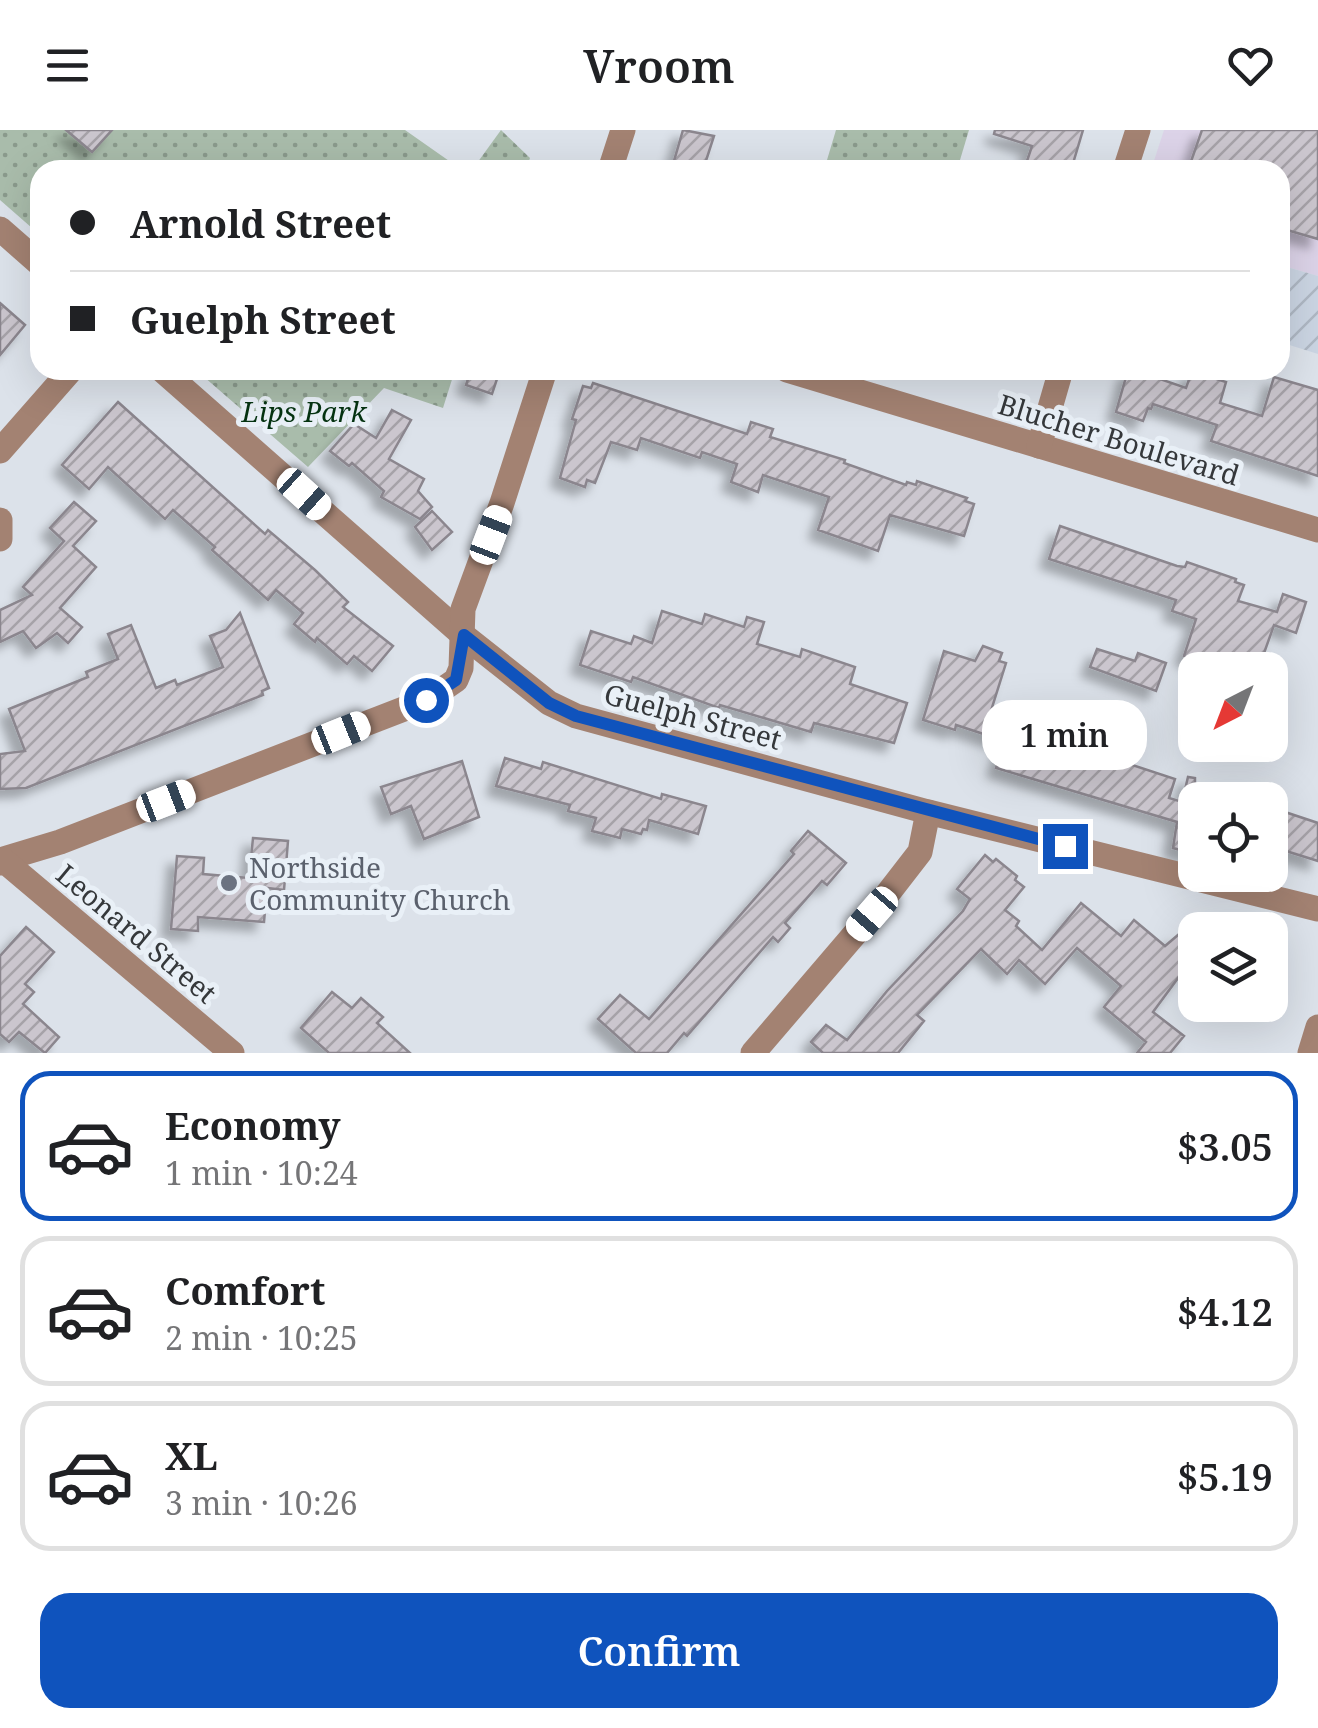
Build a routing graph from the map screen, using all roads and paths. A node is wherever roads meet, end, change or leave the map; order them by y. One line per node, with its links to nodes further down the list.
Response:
1 (623, 130): 3 (street)
2 (1138, 130): 4 (street)
3 (613, 160)
4 (1128, 160)
5 (0, 230): 6 (street)
6 (30, 256)
7 (62, 380): 13 (street)
8 (173, 380): 17 (street, Guelph Street)
9 (542, 380): 17 (street)
10 (820, 380): 12 (street, Blucher Boulevard)
11 (1058, 380): 12 (street)
12 (1038, 446): 15 (street, Blucher Boulevard)
13 (0, 451)
14 (0, 520): 16 (street)
15 (1318, 530)
16 (0, 539)
17 (464, 635): 18 (street, Guelph Street); 19 (street)
18 (928, 812): 20 (street, Guelph Street); 23 (street)
19 (1, 861): 22 (street, Leonard Street)
20 (1318, 908)
21 (1318, 1027): 24 (street)
22 (232, 1053)
23 (752, 1053)
24 (1310, 1053)

